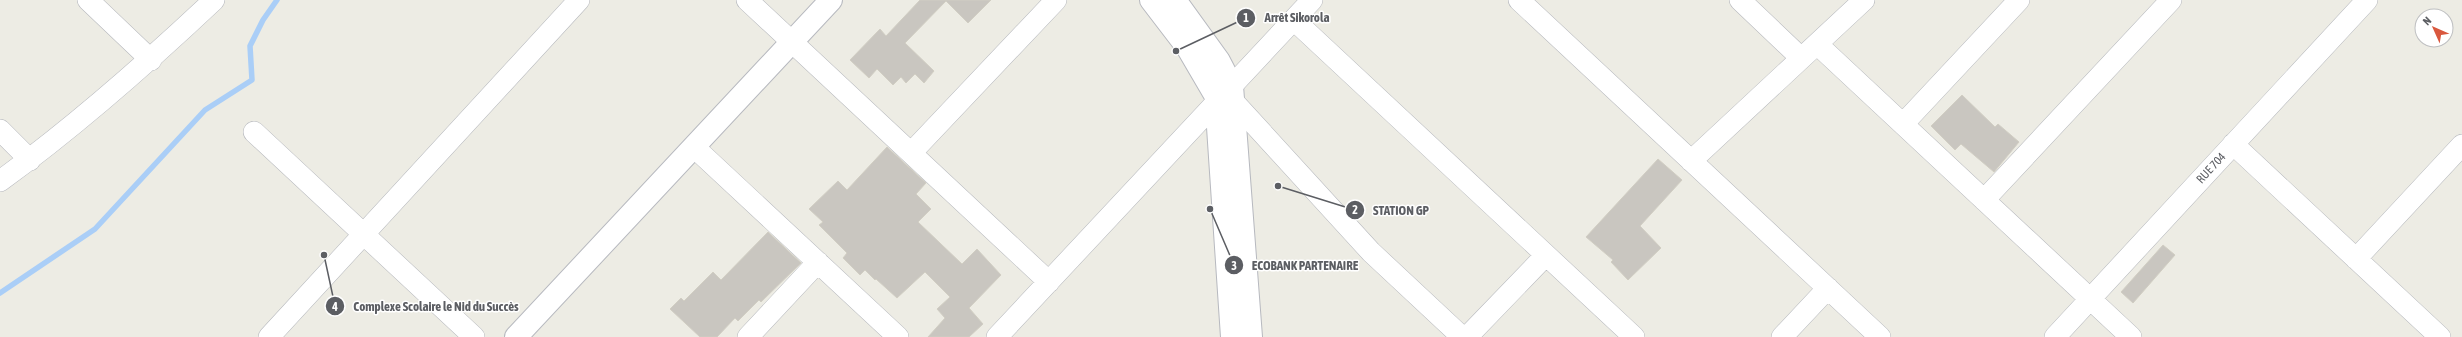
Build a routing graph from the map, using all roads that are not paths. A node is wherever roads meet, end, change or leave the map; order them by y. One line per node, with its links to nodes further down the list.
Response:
1 (88, 0): 20 (street)
2 (214, 0): 20 (street)
3 (579, 0): 33 (street)
4 (747, 0): 17 (street)
5 (831, 0): 17 (main road)
6 (1056, 0): 27 (street)
7 (1151, 0): 21 (main road)
8 (1175, 0): 21 (main road)
9 (1312, 0): 16 (street)
10 (1519, 0): 30 (street)
11 (1740, 0): 19 (street)
12 (1864, 0): 18 (street)
13 (2019, 0): 22 (street)
14 (2171, 0): 32 (street)
15 (2366, 0): 25 (street, RUE 704)
16 (1294, 20): 21 (street); 34 (street)
17 (792, 42): 26 (main road); 27 (street)
18 (1817, 44): 19 (street); 22 (street)
19 (1801, 58): 30 (street)
20 (151, 60): 29 (street)
21 (1228, 96): 37 (street); 46 (main road); 47 (main road); 48 (street)
22 (1903, 124): 32 (street)
23 (0, 130): 29 (street)
24 (254, 132): 33 (street)
25 (2233, 144): 35 (street); 39 (street, RUE 704)
26 (694, 146): 36 (street); 42 (main road)
27 (911, 153): 37 (street)
28 (2459, 154): 35 (street)
29 (30, 160): 31 (street)
30 (1691, 161): 38 (street)
31 (0, 181)
32 (1984, 200): 39 (street)
33 (364, 234): 40 (street); 41 (street)
34 (1546, 255): 49 (street); 50 (street)
35 (2356, 258): 55 (street)
36 (818, 262): 43 (street); 44 (street)
37 (1049, 282): 45 (street)
38 (1828, 288): 51 (street); 52 (street)
39 (2090, 299): 53 (street, RUE 704); 54 (street)
40 (269, 337)
41 (474, 337)
42 (516, 337)
43 (748, 337)
44 (898, 337)
45 (997, 337)
46 (1232, 337)
47 (1251, 337)
48 (1462, 337)
49 (1467, 337)
50 (1634, 337)
51 (1782, 337)
52 (1880, 337)
53 (2055, 337)
54 (2131, 337)
55 (2440, 337)

